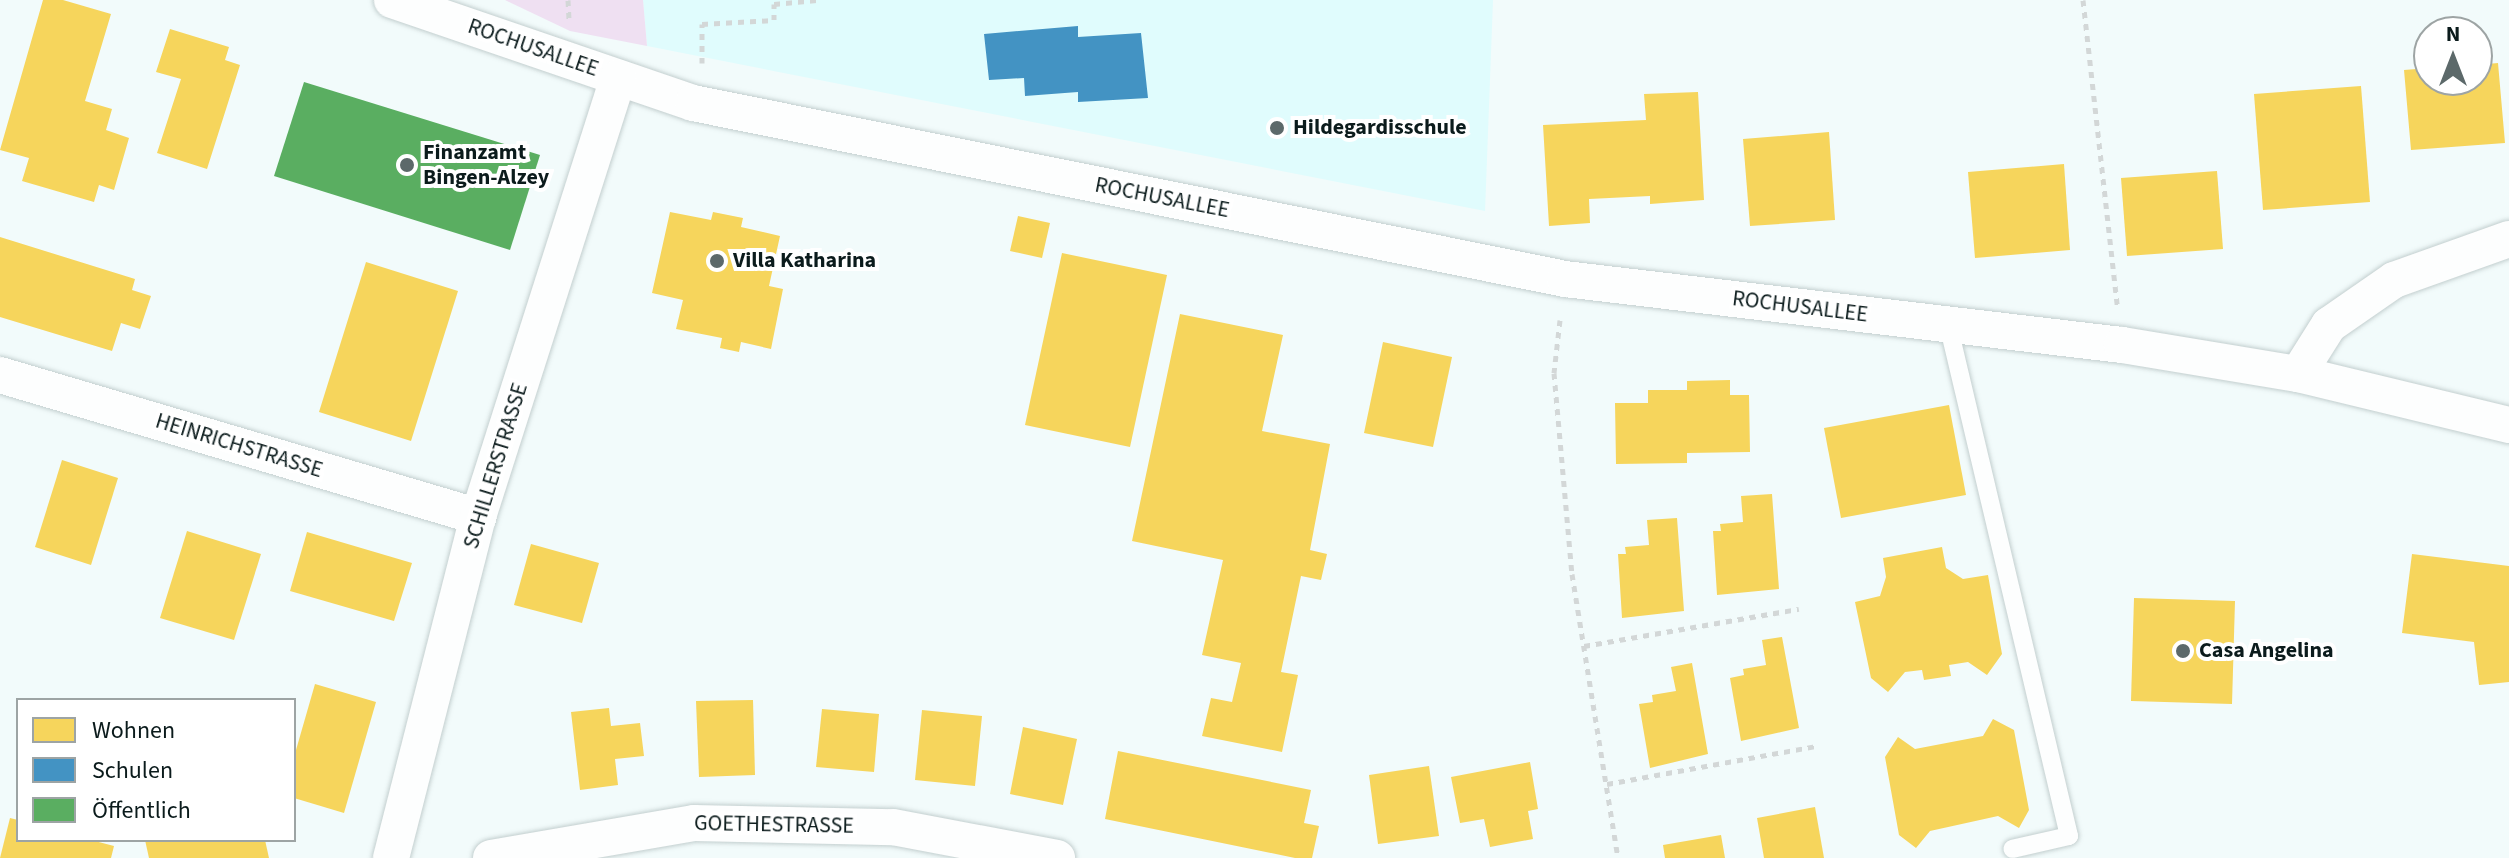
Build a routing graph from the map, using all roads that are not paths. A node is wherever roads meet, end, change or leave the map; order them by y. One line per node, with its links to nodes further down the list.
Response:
1 (392, 0): 2 (street, ROCHUSALLEE)
2 (618, 78): 4 (street, ROCHUSALLEE); 8 (street, SCHILLERSTRASSE)
3 (2509, 239): 5 (street)
4 (1948, 324): 5 (street, ROCHUSALLEE); 9 (lane)
5 (2298, 374): 7 (street, ROCHUSALLEE)
6 (0, 375): 8 (street, HEINRICHSTRASSE)
7 (2509, 425)
8 (478, 517): 10 (street, SCHILLERSTRASSE)
9 (2012, 849)
10 (391, 858)
11 (491, 858): 12 (street, GOETHESTRASSE)
12 (1057, 858)

